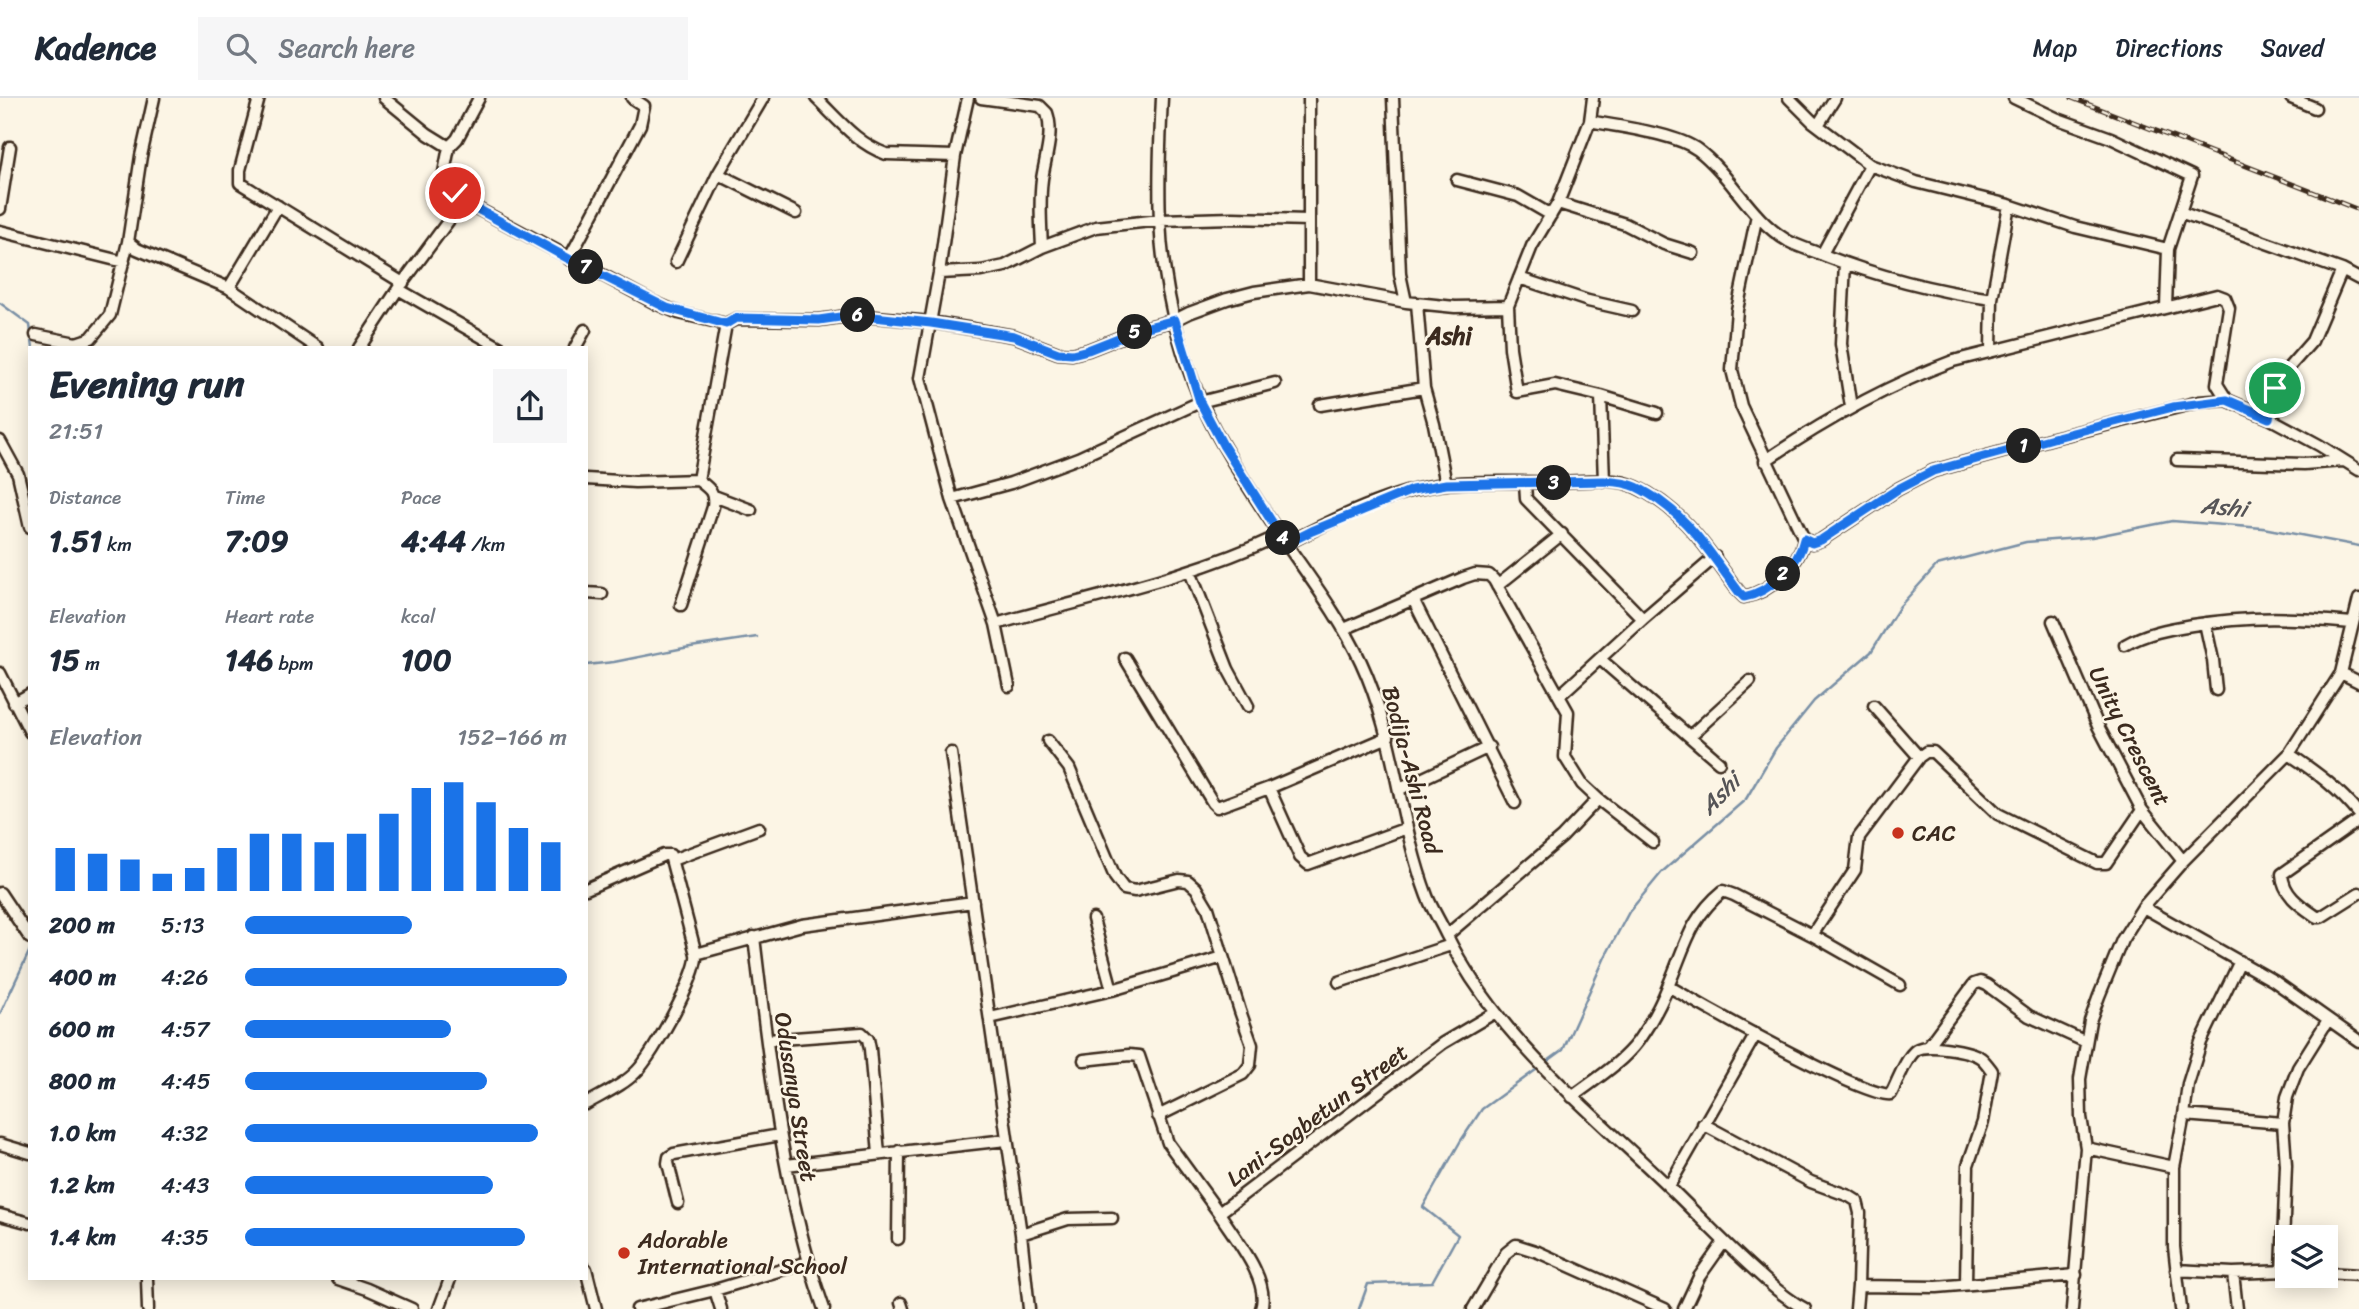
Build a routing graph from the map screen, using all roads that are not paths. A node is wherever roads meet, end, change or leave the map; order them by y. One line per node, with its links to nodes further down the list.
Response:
1 (154, 98): 42 (street)
2 (259, 98): 33 (street)
3 (384, 98): 25 (street)
4 (479, 98): 25 (street)
5 (632, 98): 21 (street)
6 (652, 98): 21 (street)
7 (763, 98): 28 (street)
8 (816, 98): 26 (street)
9 (968, 98): 26 (street)
10 (981, 98): 19 (street)
11 (1162, 98): 39 (street, Bodija-Ashi Road)
12 (1309, 98): 40 (street)
13 (1393, 98): 59 (street)
14 (1592, 98): 22 (street)
15 (1789, 98): 23 (street)
16 (1835, 98): 23 (street)
17 (2014, 98): 35 (street)
18 (2291, 98): 20 (street)
19 (1042, 102): 43 (street)
20 (2315, 108)
21 (645, 110): 47 (street)
22 (1590, 121): 31 (street); 38 (street)
23 (1818, 125): 27 (street)
24 (10, 147): 34 (street)
25 (449, 148): 30 (street)
26 (955, 156): 52 (street)
27 (1870, 165): 32 (street); 46 (street)
28 (718, 174): 36 (street); 49 (street)
29 (1457, 180): 37 (street)
30 (463, 201): 47 (street); 56 (street)
31 (1558, 203): 37 (street); 45 (street)
32 (2009, 205): 44 (street); 58 (street)
33 (278, 206): 56 (street); 57 (street)
34 (0, 209)
35 (2180, 212): 44 (street); 51 (street)
36 (796, 213)
37 (1551, 215): 53 (street)
38 (1757, 215): 46 (street); 85 (street)
39 (1160, 220): 40 (street); 43 (street); 64 (street, Bodija-Ashi Road)
40 (1308, 220): 55 (street)
41 (0, 231): 48 (street)
42 (128, 242): 48 (street); 57 (street)
43 (1042, 247): 52 (street)
44 (2168, 249): 62 (street)
45 (1693, 253)
46 (1822, 254): 50 (street)
47 (569, 259): 66 (street)
48 (124, 262): 68 (street)
49 (676, 262)
50 (1845, 263): 58 (street); 80 (street)
51 (2342, 270): 54 (street); 82 (street)
52 (939, 273): 65 (street)
53 (1519, 278): 61 (street); 63 (street)
54 (2359, 279)
55 (1310, 284): 59 (street); 64 (street)
56 (401, 286): 70 (street); 71 (street)
57 (229, 288): 69 (street)
58 (1992, 299): 73 (street)
59 (1406, 302): 60 (street)
60 (1417, 303): 61 (street); 75 (street)
61 (1508, 306): 76 (street)
62 (2166, 307): 73 (street); 77 (street)
63 (1632, 311)
64 (1175, 320): 65 (street); 78 (street, Bodija-Ashi Road)
65 (931, 323): 66 (street); 94 (street)
66 (726, 324): 89 (street)
67 (585, 330): 72 (street)
68 (36, 335)
69 (315, 346)
70 (360, 346)
71 (498, 346)
72 (576, 346)
73 (1991, 350): 80 (street)
74 (1275, 383): 78 (street)
75 (1424, 388): 79 (street); 92 (street)
76 (1601, 396): 81 (street); 90 (street)
77 (2227, 400): 82 (street); 99 (street)
78 (1200, 402): 94 (street); 97 (street, Bodija-Ashi Road)
79 (1320, 405)
80 (1851, 407): 85 (street)
81 (1657, 413)
82 (2269, 418): 86 (street)
83 (0, 441): 96 (street)
84 (2178, 460): 86 (street)
85 (1765, 461): 99 (street)
86 (2343, 461): 87 (street)
87 (2359, 470)
88 (588, 479): 89 (street)
89 (698, 480): 93 (street)
90 (1604, 481): 91 (street); 101 (street)
91 (1525, 483): 92 (street); 98 (street)
92 (1446, 484): 100 (street)
93 (714, 496): 95 (street); 108 (street)
94 (952, 499): 113 (street)
95 (751, 510)
96 (28, 518)
97 (1280, 534): 100 (street, Bodija-Ashi Road); 102 (street)
98 (1562, 534): 103 (street); 109 (street)
99 (1804, 539): 101 (street)
100 (1286, 544): 114 (street, Bodija-Ashi Road)
101 (1715, 557): 109 (street)
102 (1190, 571): 113 (street); 127 (street)
103 (1497, 586): 106 (street); 125 (street)
104 (588, 593): 105 (street)
105 (602, 594)
106 (1413, 599): 114 (street); 133 (street)
107 (2359, 599): 112 (street)
108 (681, 605)
109 (1643, 619): 117 (street)
110 (2053, 621): 142 (street, Unity Crescent)
111 (2205, 623): 112 (street); 115 (street); 123 (street)
112 (2352, 623): 119 (street)
113 (996, 624): 122 (street)
114 (1344, 629): 131 (street, Bodija-Ashi Road)
115 (2125, 645)
116 (1125, 659): 138 (street)
117 (1600, 659): 125 (street); 130 (street)
118 (0, 673): 126 (street)
119 (2341, 673): 121 (street); 135 (street)
120 (1750, 681): 130 (street)
121 (2359, 682)
122 (1009, 686)
123 (2216, 690)
124 (28, 695): 126 (street)
125 (1559, 696): 140 (street)
126 (14, 703): 129 (street)
127 (1248, 706)
128 (1874, 706): 136 (street)
129 (28, 728)
130 (1690, 736): 137 (street)
131 (1388, 737): 138 (street); 139 (street, Bodija-Ashi Road)
132 (1048, 741): 162 (street)
133 (1489, 747): 139 (street); 141 (street)
134 (951, 753): 153 (street)
135 (2289, 754): 143 (street); 149 (street)
136 (1919, 757): 142 (street); 156 (street)
137 (1719, 762)
138 (1269, 789): 146 (street)
139 (1401, 789): 146 (street, Bodija-Ashi Road)
140 (1598, 799): 147 (street); 158 (street)
141 (1515, 803)
142 (2142, 810): 149 (street, Unity Crescent)
143 (2359, 814)
144 (2359, 820): 152 (street)
145 (759, 828): 148 (street)
146 (1407, 828): 158 (street, Bodija-Ashi Road)
147 (1653, 842)
148 (673, 860): 150 (street); 161 (street)
149 (2183, 861): 154 (street)
150 (588, 888)
151 (0, 893): 157 (street)
152 (2359, 893)
153 (973, 902): 159 (street); 169 (street)
154 (2143, 908): 163 (street); 174 (street)
155 (1093, 919): 167 (street)
156 (1812, 934): 165 (street); 166 (street)
157 (28, 935)
158 (1447, 935): 160 (street, Bodija-Ashi Road)
159 (754, 937): 161 (street); 172 (street, Odusanya Street)
160 (1451, 945): 164 (street); 168 (street, Bodija-Ashi Road)
161 (696, 954): 178 (street)
162 (1223, 957): 167 (street); 180 (street)
163 (2241, 961): 170 (street); 179 (street)
164 (1339, 982)
165 (1900, 985)
166 (1668, 986): 171 (street); 177 (street)
167 (1112, 990): 169 (street)
168 (1494, 1013): 177 (street, Bodija-Ashi Road); 194 (street, Lani-Sogbetun Street)
169 (990, 1018): 184 (street)
170 (2328, 1020): 173 (street); 181 (street)
171 (1756, 1034): 175 (street); 182 (street)
172 (767, 1040): 183 (street, Odusanya Street); 189 (street)
173 (2359, 1041)
174 (2086, 1042): 175 (street); 186 (street)
175 (1929, 1045): 213 (street)
176 (1084, 1060): 180 (street)
177 (1572, 1097): 192 (street, Bodija-Ashi Road)
178 (588, 1103)
179 (2184, 1115): 181 (street); 191 (street)
180 (1158, 1116): 194 (street)
181 (2283, 1123): 198 (street)
182 (1703, 1124): 192 (street); 214 (street)
183 (780, 1135): 190 (street, Odusanya Street); 193 (street)
184 (1006, 1140): 187 (street); 199 (street)
185 (0, 1143): 188 (street)
186 (2086, 1148): 191 (street); 207 (street)
187 (900, 1151): 189 (street); 200 (street)
188 (28, 1152)
189 (879, 1154): 190 (street)
190 (786, 1165): 202 (street, Odusanya Street)
191 (2174, 1167): 203 (street)
192 (1669, 1186): 201 (street, Bodija-Ashi Road)
193 (678, 1203)
194 (1219, 1213): 225 (street, Lani-Sogbetun Street)
195 (0, 1215): 197 (street)
196 (1112, 1218): 199 (street)
197 (28, 1222)
198 (2285, 1225)
199 (1021, 1234): 224 (street)
200 (898, 1239)
201 (1723, 1243): 216 (street, Bodija-Ashi Road); 228 (street)
202 (808, 1262): 215 (street); 223 (street, Odusanya Street)
203 (2176, 1270): 205 (street); 232 (street)
204 (2275, 1271): 205 (street)
205 (2233, 1273): 233 (street)
206 (2338, 1274): 208 (street)
207 (2076, 1275): 213 (street); 231 (street)
208 (2359, 1275)
209 (588, 1277): 220 (street)
210 (147, 1280): 217 (street)
211 (341, 1280): 218 (street)
212 (450, 1280): 219 (street)
213 (1966, 1283): 214 (street)
214 (1858, 1286): 230 (street)
215 (715, 1290): 221 (street); 222 (street)
216 (1787, 1305): 229 (street, Bodija-Ashi Road)
217 (148, 1309)
218 (412, 1309)
219 (439, 1309)
220 (596, 1309)
221 (637, 1309)
222 (721, 1309)
223 (824, 1309)
224 (1028, 1309)
225 (1261, 1309)
226 (1473, 1309): 227 (street)
227 (1665, 1309)
228 (1684, 1309)
229 (1805, 1309)
230 (1856, 1309)
231 (2072, 1309)
232 (2181, 1309)
233 (2237, 1309)

